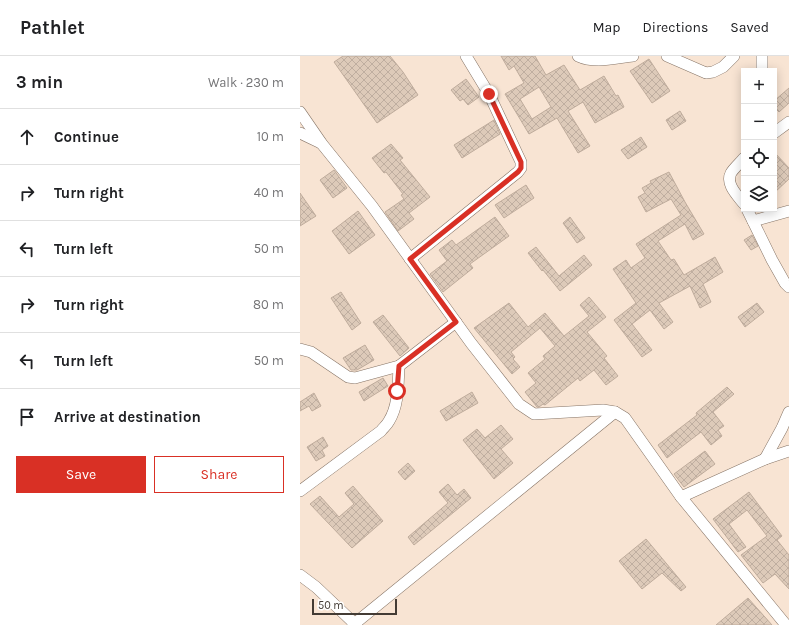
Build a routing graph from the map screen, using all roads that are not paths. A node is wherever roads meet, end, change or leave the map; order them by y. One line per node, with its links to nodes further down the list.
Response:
1 (466, 56): 18 (street)
2 (578, 56): 3 (street)
3 (633, 56)
4 (667, 56): 5 (street)
5 (734, 56)
6 (763, 56): 7 (street)
7 (762, 68)
8 (300, 112): 12 (street)
9 (789, 122): 10 (street)
10 (777, 131)
11 (300, 133): 12 (street)
12 (322, 144): 18 (street)
13 (741, 161): 14 (street)
14 (741, 200)
15 (789, 211): 17 (street)
16 (748, 212): 17 (street)
17 (753, 221): 19 (street)
18 (410, 259): 20 (street)
19 (789, 287)
20 (456, 322): 22 (street); 23 (street)
21 (300, 349): 22 (street)
22 (399, 366): 27 (street)
23 (615, 412): 28 (street); 30 (street)
24 (789, 412): 26 (street)
25 (789, 451): 26 (street)
26 (765, 459): 28 (street)
27 (300, 491)
28 (681, 497): 31 (street)
29 (300, 575): 30 (street)
30 (354, 624)
31 (786, 625)

